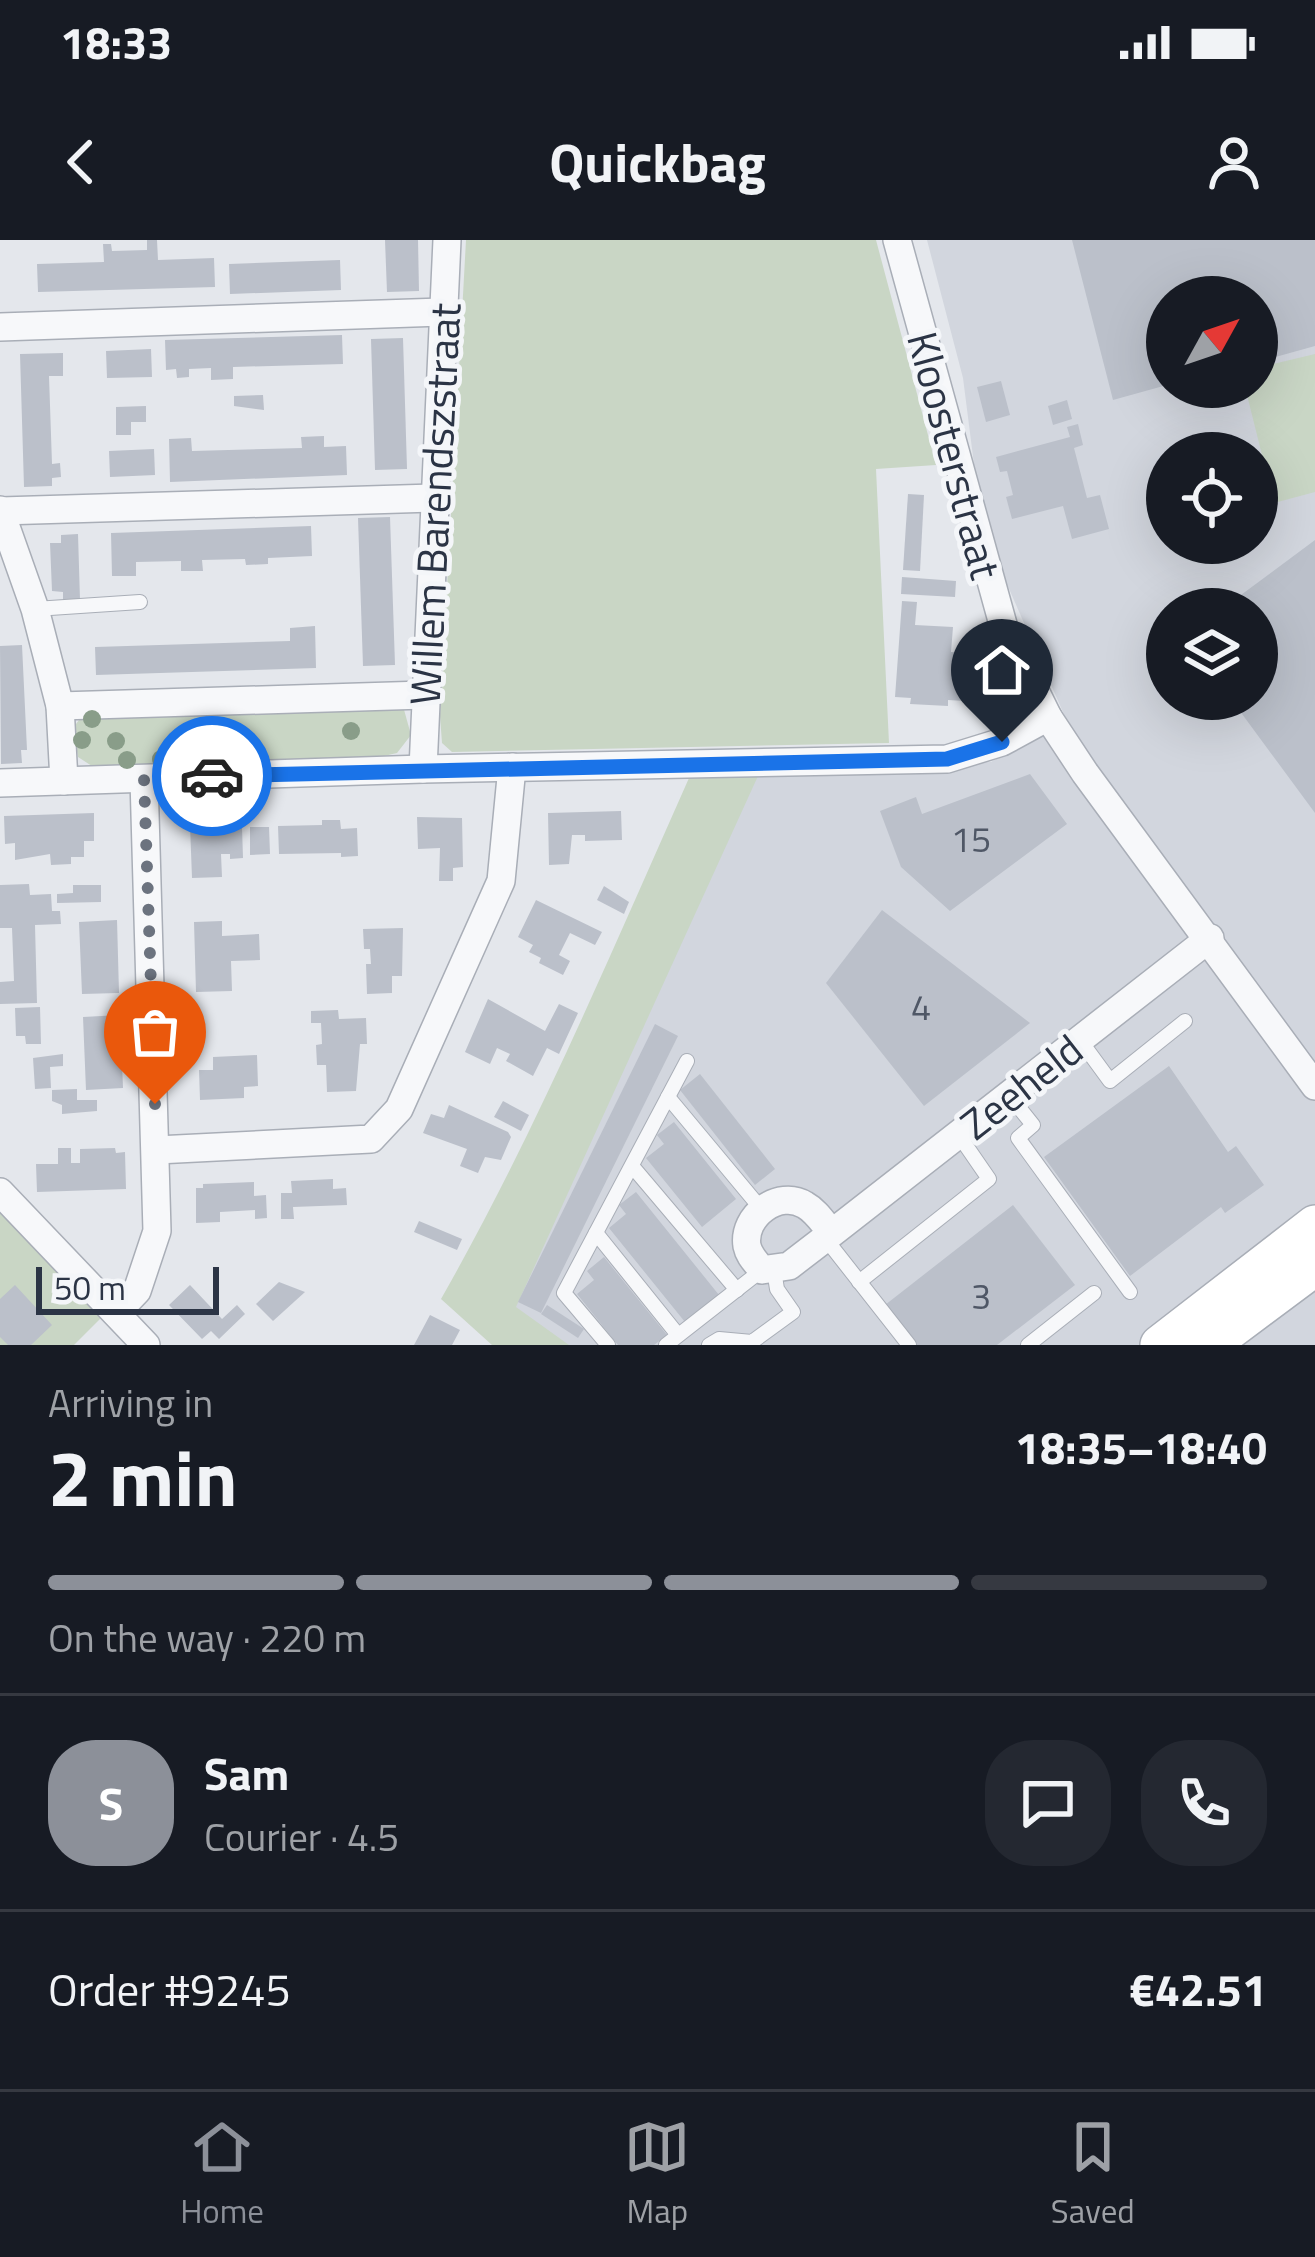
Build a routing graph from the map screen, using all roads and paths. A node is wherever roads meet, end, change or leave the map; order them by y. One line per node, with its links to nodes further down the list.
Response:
1 (447, 240): 3 (street, Willem Barendszstraat)
2 (897, 240): 12 (street, Kloosterstraat)
3 (442, 312): 4 (street); 5 (street, Willem Barendszstraat)
4 (0, 327)
5 (434, 498): 6 (street); 10 (street, Willem Barendszstraat)
6 (0, 511): 7 (street)
7 (12, 581): 9 (street)
8 (140, 602): 9 (lane)
9 (34, 609): 11 (street)
10 (424, 694): 11 (street); 14 (street, Willem Barendszstraat)
11 (60, 706): 16 (street)
12 (1048, 718): 13 (street); 18 (street, Kloosterstraat)
13 (512, 767): 14 (street); 26 (street)
14 (423, 769): 15 (street)
15 (144, 779): 16 (street); 26 (street)
16 (64, 781): 17 (street)
17 (0, 783)
18 (1210, 938): 20 (street, Zeeheld); 22 (street, Kloosterstraat)
19 (1185, 1021): 20 (lane)
20 (1080, 1040): 23 (street, Zeeheld)
21 (687, 1061): 24 (lane)
22 (1313, 1088)
23 (1010, 1095): 25 (street, Zeeheld); 37 (lane)
24 (668, 1097): 27 (lane); 29 (lane)
25 (958, 1134): 32 (street, Zeeheld); 35 (lane)
26 (157, 1150): 39 (street)
27 (632, 1166): 31 (lane); 36 (lane)
28 (0, 1192): 39 (street)
29 (763, 1211): 32 (street); 34 (street)
30 (1315, 1226): 46 (street)
31 (596, 1233): 40 (lane, Zeeheld); 42 (lane)
32 (828, 1236): 34 (street, Zeeheld); 35 (lane)
33 (1315, 1266): 47 (street)
34 (768, 1270): 36 (lane, Zeeheld); 43 (lane)
35 (860, 1282): 44 (lane)
36 (737, 1290): 40 (lane, Zeeheld)
37 (1130, 1292)
38 (1094, 1293): 45 (lane)
39 (116, 1313): 41 (street)
40 (672, 1340)
41 (146, 1345)
42 (608, 1345)
43 (709, 1345)
44 (909, 1345)
45 (1028, 1345)
46 (1160, 1345)
47 (1210, 1345)

